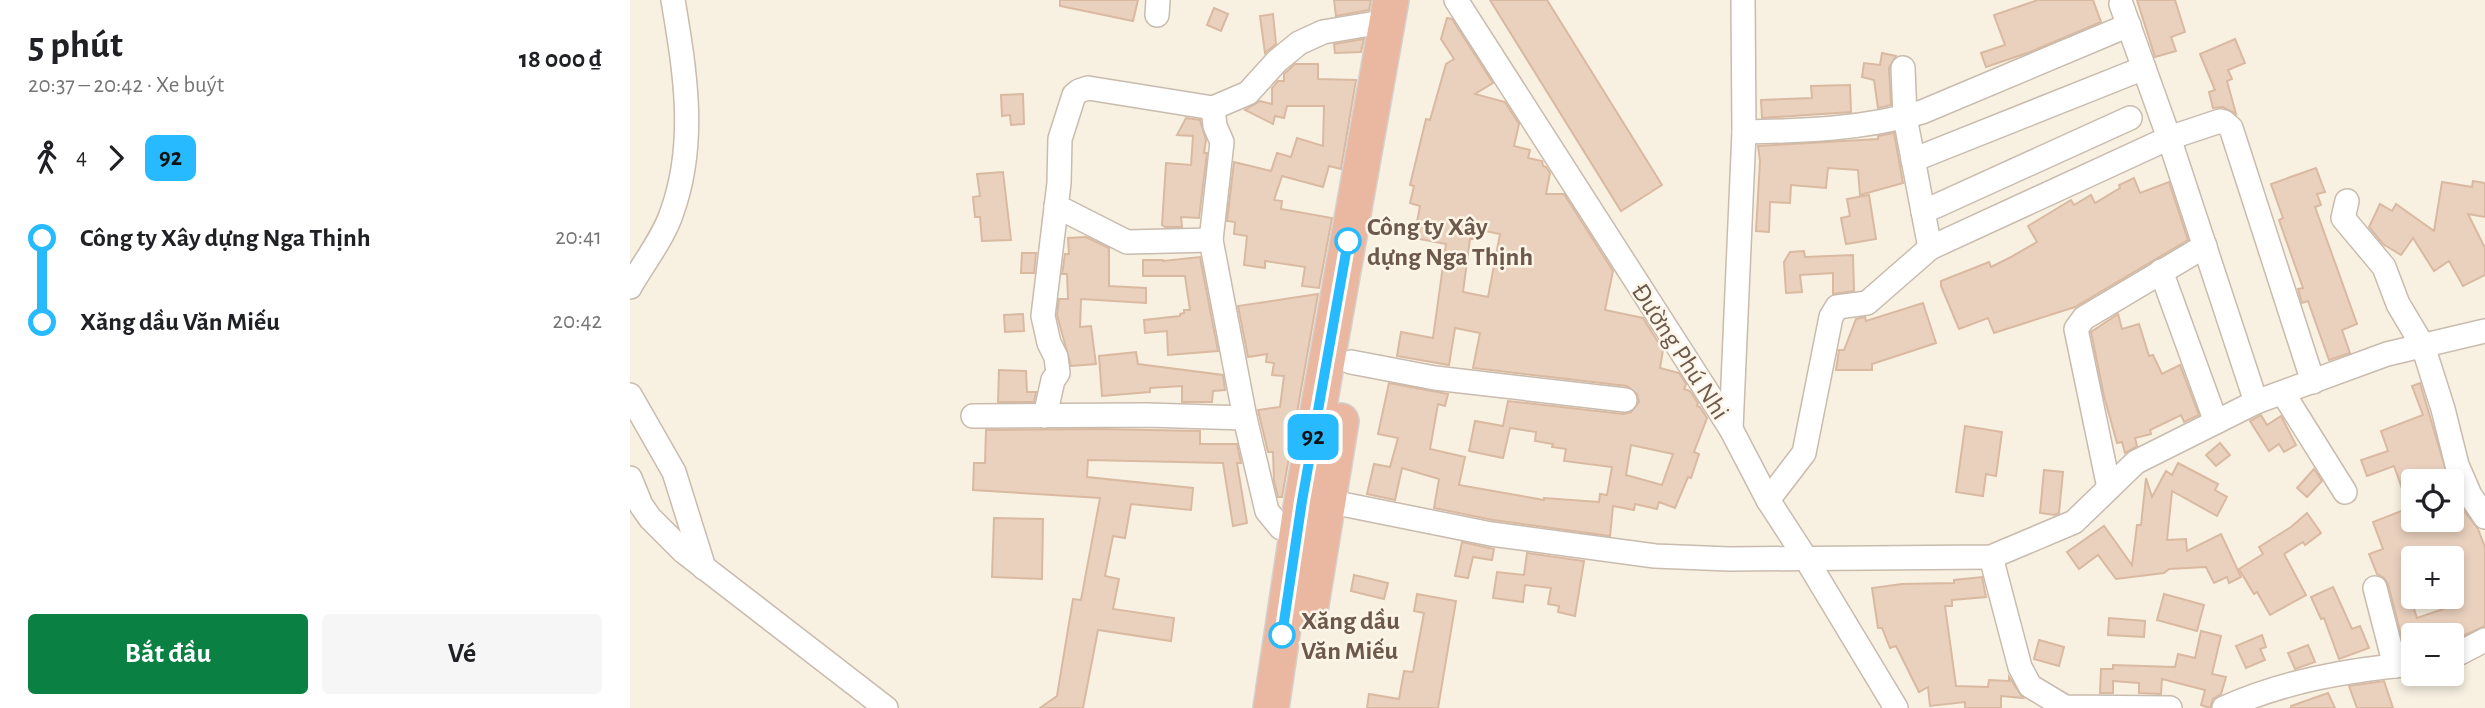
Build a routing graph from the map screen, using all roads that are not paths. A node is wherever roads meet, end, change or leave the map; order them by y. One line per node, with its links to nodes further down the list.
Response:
1 (673, 0): 22 (street)
2 (1456, 0): 35 (street, Đường Phú Nhi)
3 (1743, 0): 12 (street)
4 (2121, 4): 6 (street)
5 (1397, 7): 9 (street); 25 (highway); 42 (highway)
6 (2129, 26): 8 (street); 10 (street)
7 (1903, 68): 10 (street)
8 (2144, 68): 13 (street); 14 (street)
9 (1213, 108): 16 (street); 18 (street)
10 (1905, 117): 12 (street); 14 (street)
11 (2130, 118): 17 (street)
12 (1744, 132): 35 (street)
13 (2169, 138): 19 (street); 20 (street); 26 (street)
14 (1913, 160): 17 (street)
15 (2347, 201): 24 (street)
16 (1055, 206): 18 (street); 32 (street)
17 (1923, 212): 20 (street)
18 (1211, 240): 33 (street)
19 (2205, 246): 21 (street); 30 (street)
20 (1930, 248): 39 (street)
21 (2161, 271): 34 (street); 37 (street)
22 (630, 287)
23 (2485, 331): 24 (street)
24 (2423, 346): 26 (street); 41 (street)
25 (1351, 362): 29 (street); 40 (highway)
26 (2313, 382): 27 (street)
27 (2283, 393): 30 (street); 38 (street)
28 (630, 394): 45 (street)
29 (1625, 400)
30 (2256, 402): 34 (street)
31 (972, 416): 32 (street)
32 (1045, 416): 33 (street)
33 (1245, 418): 42 (street)
34 (2216, 422): 37 (street)
35 (1731, 429): 39 (street, Đường Phú Nhi)
36 (630, 478): 45 (street)
37 (2109, 488): 44 (street)
38 (2345, 492)
39 (1768, 500): 43 (street, Đường Phú Nhi)
40 (1327, 501): 43 (street); 54 (highway)
41 (2485, 517)
42 (1297, 530): 53 (highway)
43 (1805, 557): 44 (street); 55 (street, Đường Phú Nhi)
44 (1991, 557): 51 (street)
45 (704, 568): 52 (street)
46 (2375, 589): 49 (street)
47 (2485, 640): 48 (street)
48 (2464, 651)
49 (2401, 657)
50 (2401, 665): 57 (street)
51 (2053, 705): 56 (street)
52 (886, 708)
53 (1271, 708)
54 (1295, 708)
55 (1896, 708)
56 (2170, 708)
57 (2224, 708)

